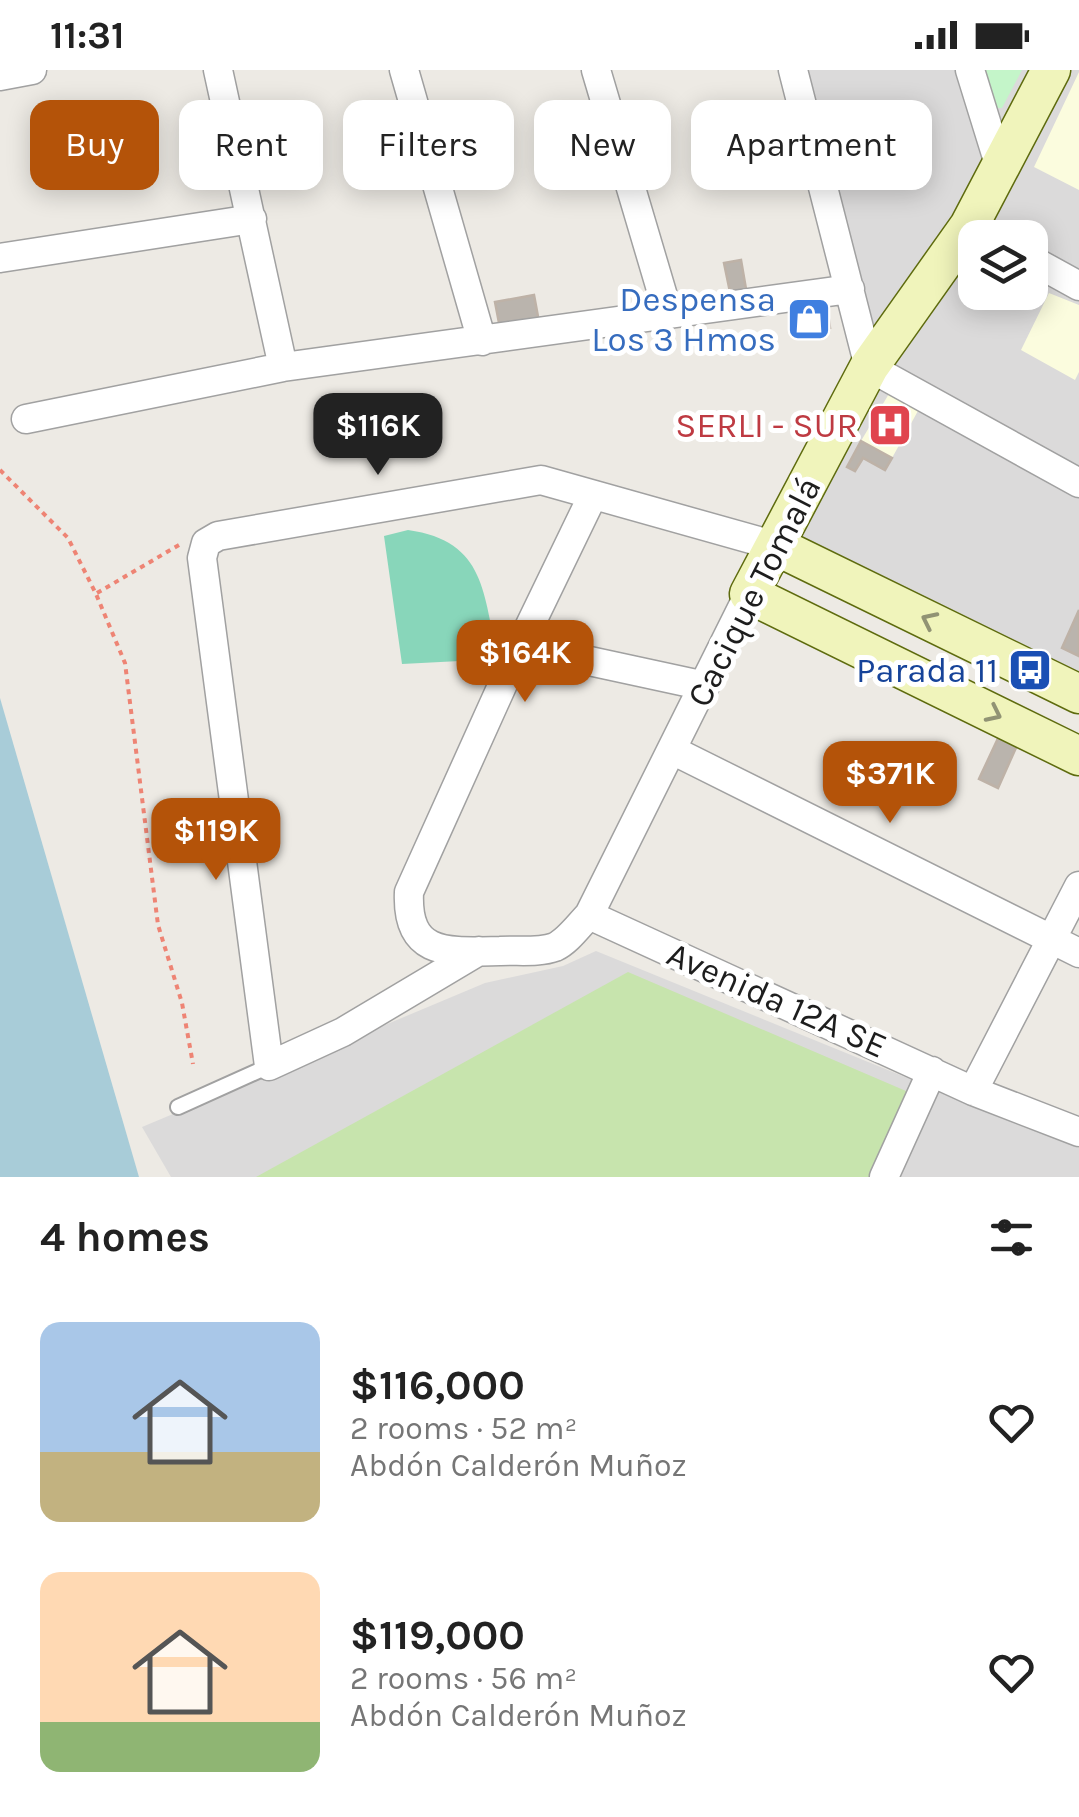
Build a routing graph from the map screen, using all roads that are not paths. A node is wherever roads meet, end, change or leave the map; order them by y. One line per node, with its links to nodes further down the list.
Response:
1 (32, 70): 8 (street)
2 (218, 70): 10 (street)
3 (404, 70): 18 (street)
4 (596, 70): 17 (street)
5 (793, 70): 16 (street)
6 (970, 70): 9 (street)
7 (1051, 70): 9 (street, Cacique Tomalá)
8 (0, 76)
9 (1000, 167): 11 (street, Cacique Tomalá)
10 (252, 218): 12 (street); 20 (street)
11 (983, 220)
12 (0, 258)
13 (958, 258): 19 (street, Cacique Tomalá)
14 (1048, 269): 15 (street)
15 (1079, 286)
16 (850, 289): 17 (street); 19 (street)
17 (668, 313): 18 (street)
18 (482, 341): 20 (street)
19 (869, 367): 22 (street); 24 (street, Cacique Tomalá)
20 (283, 368): 21 (street)
21 (26, 419)
22 (1079, 483)
23 (593, 495): 24 (street); 26 (street); 36 (street)
24 (776, 546): 25 (street, Cacique Tomalá); 28 (street, one-way to 24)
25 (750, 594): 27 (street, Cacique Tomalá); 30 (street, one-way to 30)
26 (520, 646): 27 (street); 34 (street)
27 (705, 686): 29 (street, Cacique Tomalá)
28 (1079, 694)
29 (674, 751): 32 (street, Cacique Tomalá); 33 (street)
30 (1079, 756)
31 (1079, 886): 33 (street)
32 (589, 915): 34 (street); 37 (street, Avenida 12A SE)
33 (1052, 939): 35 (street); 38 (street)
34 (479, 952): 36 (street)
35 (1079, 953)
36 (269, 1066): 39 (lane)
37 (932, 1071): 38 (street, Avenida 12A SE); 41 (street)
38 (974, 1091): 40 (street, Avenida 12A SE)
39 (178, 1107)
40 (1079, 1132)
41 (884, 1177)

